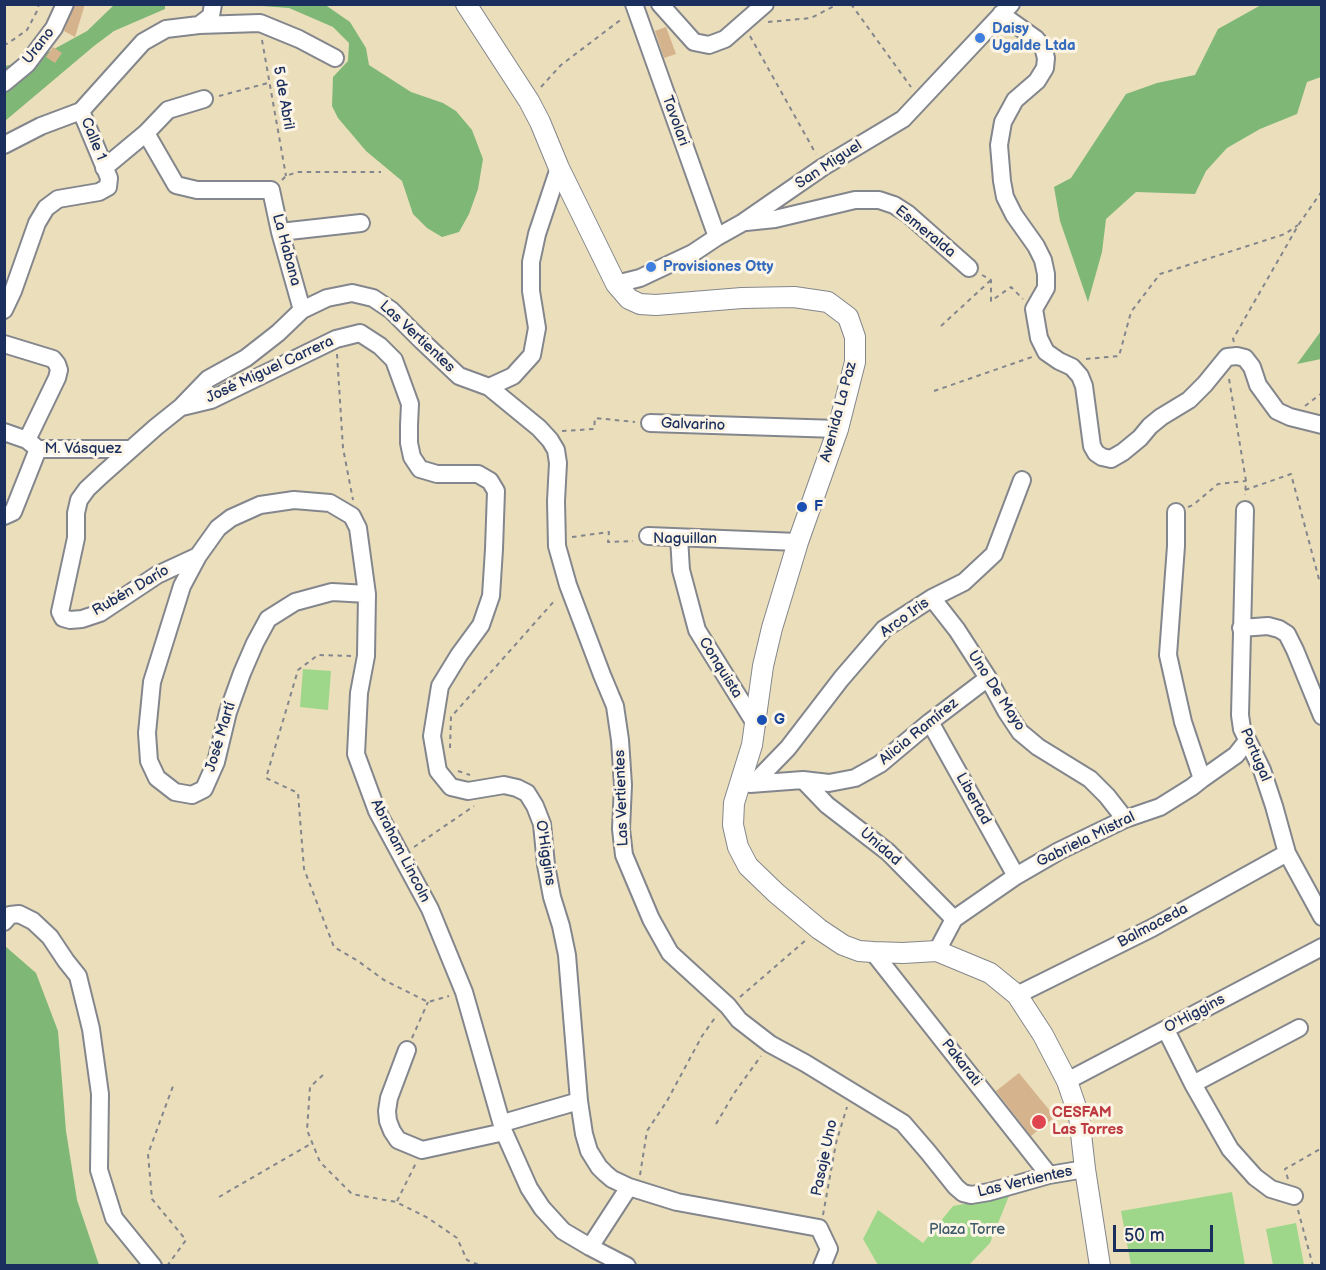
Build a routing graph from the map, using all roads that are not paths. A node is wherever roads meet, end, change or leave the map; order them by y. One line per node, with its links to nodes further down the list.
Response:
1 (65, 4): 10 (street, Urano)
2 (213, 4): 8 (street)
3 (466, 4): 16 (street, Avenida La Paz)
4 (660, 4): 5 (street)
5 (765, 4)
6 (635, 7): 20 (street, Tavolari)
7 (1006, 9): 18 (street, San Miguel); 30 (street)
8 (199, 25): 9 (street); 12 (street)
9 (335, 58)
10 (4, 82)
11 (204, 99): 13 (street)
12 (81, 111): 14 (street); 15 (street, Calle 1)
13 (146, 133): 15 (street); 19 (street, La Habana)
14 (4, 145)
15 (104, 168): 23 (street)
16 (559, 168): 22 (street, Avenida La Paz); 27 (street)
17 (361, 223): 19 (street)
18 (742, 223): 20 (street, San Miguel); 21 (street, Esmeralda)
19 (280, 232): 24 (street, La Habana)
20 (717, 237): 22 (street, San Miguel)
21 (969, 268)
22 (616, 284): 31 (street, Avenida La Paz)
23 (4, 310)
24 (302, 310): 27 (street, Las Vertientes); 28 (street, José Miguel Carrera)
25 (360, 333): 28 (street, José Miguel Carrera); 70 (street, O'Higgins)
26 (4, 344): 33 (street)
27 (489, 387): 73 (street, Las Vertientes)
28 (181, 407): 34 (street, José Miguel Carrera)
29 (650, 423): 31 (street, Galvarino)
30 (1322, 425)
31 (838, 429): 41 (street, Avenida La Paz)
32 (4, 432): 33 (street, M. Vásquez)
33 (33, 445): 34 (street, M. Vásquez); 38 (street)
34 (131, 449): 45 (street, José Miguel Carrera)
35 (1022, 480): 44 (street, Arco Iris)
36 (1245, 510): 46 (street, Portugal)
37 (1176, 513): 52 (street)
38 (4, 516)
39 (648, 537): 40 (street, Naguillan)
40 (679, 538): 41 (street, Naguillan); 50 (street, Conquista)
41 (798, 543): 50 (street, Avenida La Paz)
42 (198, 556): 43 (street, Abraham Lincoln); 43 (street, José Martí); 45 (street, Rubén Darío)
43 (367, 594): 71 (street, Abraham Lincoln)
44 (932, 598): 47 (street, Uno De Mayo); 54 (street, Arco Iris)
45 (63, 618)
46 (1241, 628): 48 (street); 51 (street, Portugal)
47 (988, 678): 49 (street, Alicia Ramírez); 55 (street, Uno De Mayo)
48 (1322, 716)
49 (930, 723): 53 (street, Alicia Ramírez); 57 (street, Libertad)
50 (756, 725): 54 (street, Avenida La Paz)
51 (1248, 741): 52 (street, Gabriela Mistral); 56 (street, Portugal)
52 (1202, 778): 55 (street, Gabriela Mistral)
53 (803, 780): 54 (street, Alicia Ramírez); 59 (street, Unidad)
54 (747, 784): 63 (street, Avenida La Paz)
55 (1125, 819): 57 (street, Gabriela Mistral)
56 (1287, 853): 58 (street, Portugal); 64 (street, Balmaceda)
57 (1016, 876): 59 (street, Gabriela Mistral)
58 (1322, 917)
59 (954, 918): 62 (street, Gabriela Mistral)
60 (7, 919): 78 (street)
61 (1322, 947): 66 (street, O'Higgins)
62 (937, 951): 63 (street, Avenida La Paz); 64 (street)
63 (873, 952): 73 (street, Pakarati)
64 (1017, 994): 68 (street)
65 (1299, 1028): 69 (street)
66 (1166, 1030): 68 (street, O'Higgins); 69 (street)
67 (407, 1050): 71 (street)
68 (1067, 1081): 72 (street)
69 (1193, 1084): 75 (street)
70 (579, 1101): 71 (street); 74 (street, O'Higgins)
71 (504, 1128): 76 (street, Abraham Lincoln)
72 (1085, 1169): 73 (street, Las Vertientes); 77 (street)
73 (1049, 1175)
74 (633, 1189): 76 (street); 80 (street, O'Higgins)
75 (1294, 1196)
76 (590, 1247): 79 (street, Abraham Lincoln)
77 (1095, 1263)
78 (153, 1266)
79 (627, 1266)
80 (822, 1266)

